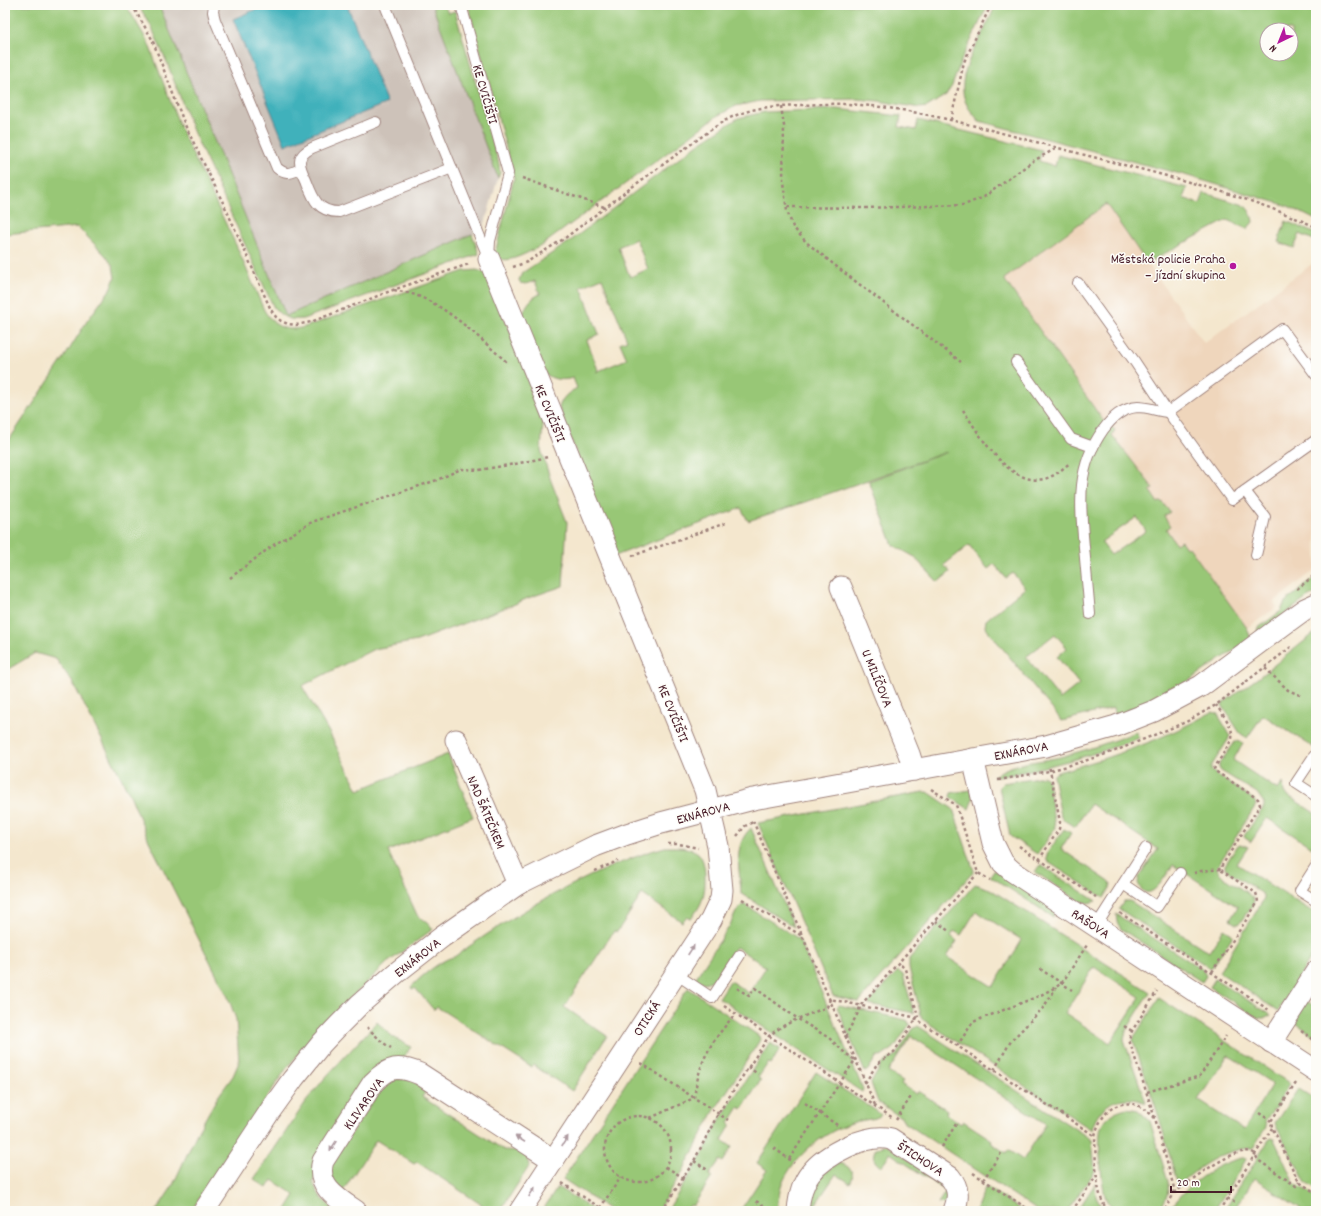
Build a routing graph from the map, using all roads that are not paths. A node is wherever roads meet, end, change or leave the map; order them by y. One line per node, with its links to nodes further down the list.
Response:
1 (214, 5): 6 (lane)
2 (385, 5): 5 (lane)
3 (461, 5): 7 (lane, KE CVIČIŠTI)
4 (376, 122): 6 (lane)
5 (452, 168): 6 (lane); 7 (lane)
6 (301, 169)
7 (489, 259): 24 (street, KE CVIČIŠTI)
8 (1078, 283): 11 (lane)
9 (1016, 362): 13 (lane)
10 (1316, 376): 11 (lane)
11 (1168, 412): 13 (lane); 14 (lane)
12 (1316, 440): 14 (lane)
13 (1093, 447): 18 (lane)
14 (1245, 491): 15 (lane)
15 (1256, 555)
16 (841, 586): 22 (street, U MILÍČOVA)
17 (1316, 604): 21 (street, EXNÁROVA)
18 (1090, 614)
19 (456, 740): 28 (street, NAD ŠÁTEČKEM)
20 (1314, 756): 23 (lane)
21 (973, 759): 22 (street, EXNÁROVA); 31 (street, RAŠOVA)
22 (914, 770): 24 (street, EXNÁROVA)
23 (1316, 796)
24 (710, 811): 28 (street, EXNÁROVA); 34 (street, OTICKÁ, one-way to 24)
25 (1146, 848): 29 (lane)
26 (1316, 866): 30 (lane)
27 (1180, 873): 29 (lane)
28 (518, 884): 38 (street, EXNÁROVA)
29 (1123, 884): 31 (lane)
30 (1316, 901)
31 (1096, 926): 35 (street, RAŠOVA)
32 (740, 955): 34 (lane)
33 (1316, 972): 35 (street)
34 (676, 974): 37 (street, OTICKÁ, one-way to 34)
35 (1271, 1042): 36 (street, RAŠOVA)
36 (1316, 1072)
37 (552, 1160): 39 (street, KLIVAROVA, one-way to 39); 40 (street, OTICKÁ, one-way to 37)
38 (204, 1211)
39 (356, 1211)
40 (520, 1211)
41 (798, 1211): 42 (street, ŠTICHOVA)
42 (954, 1211)

